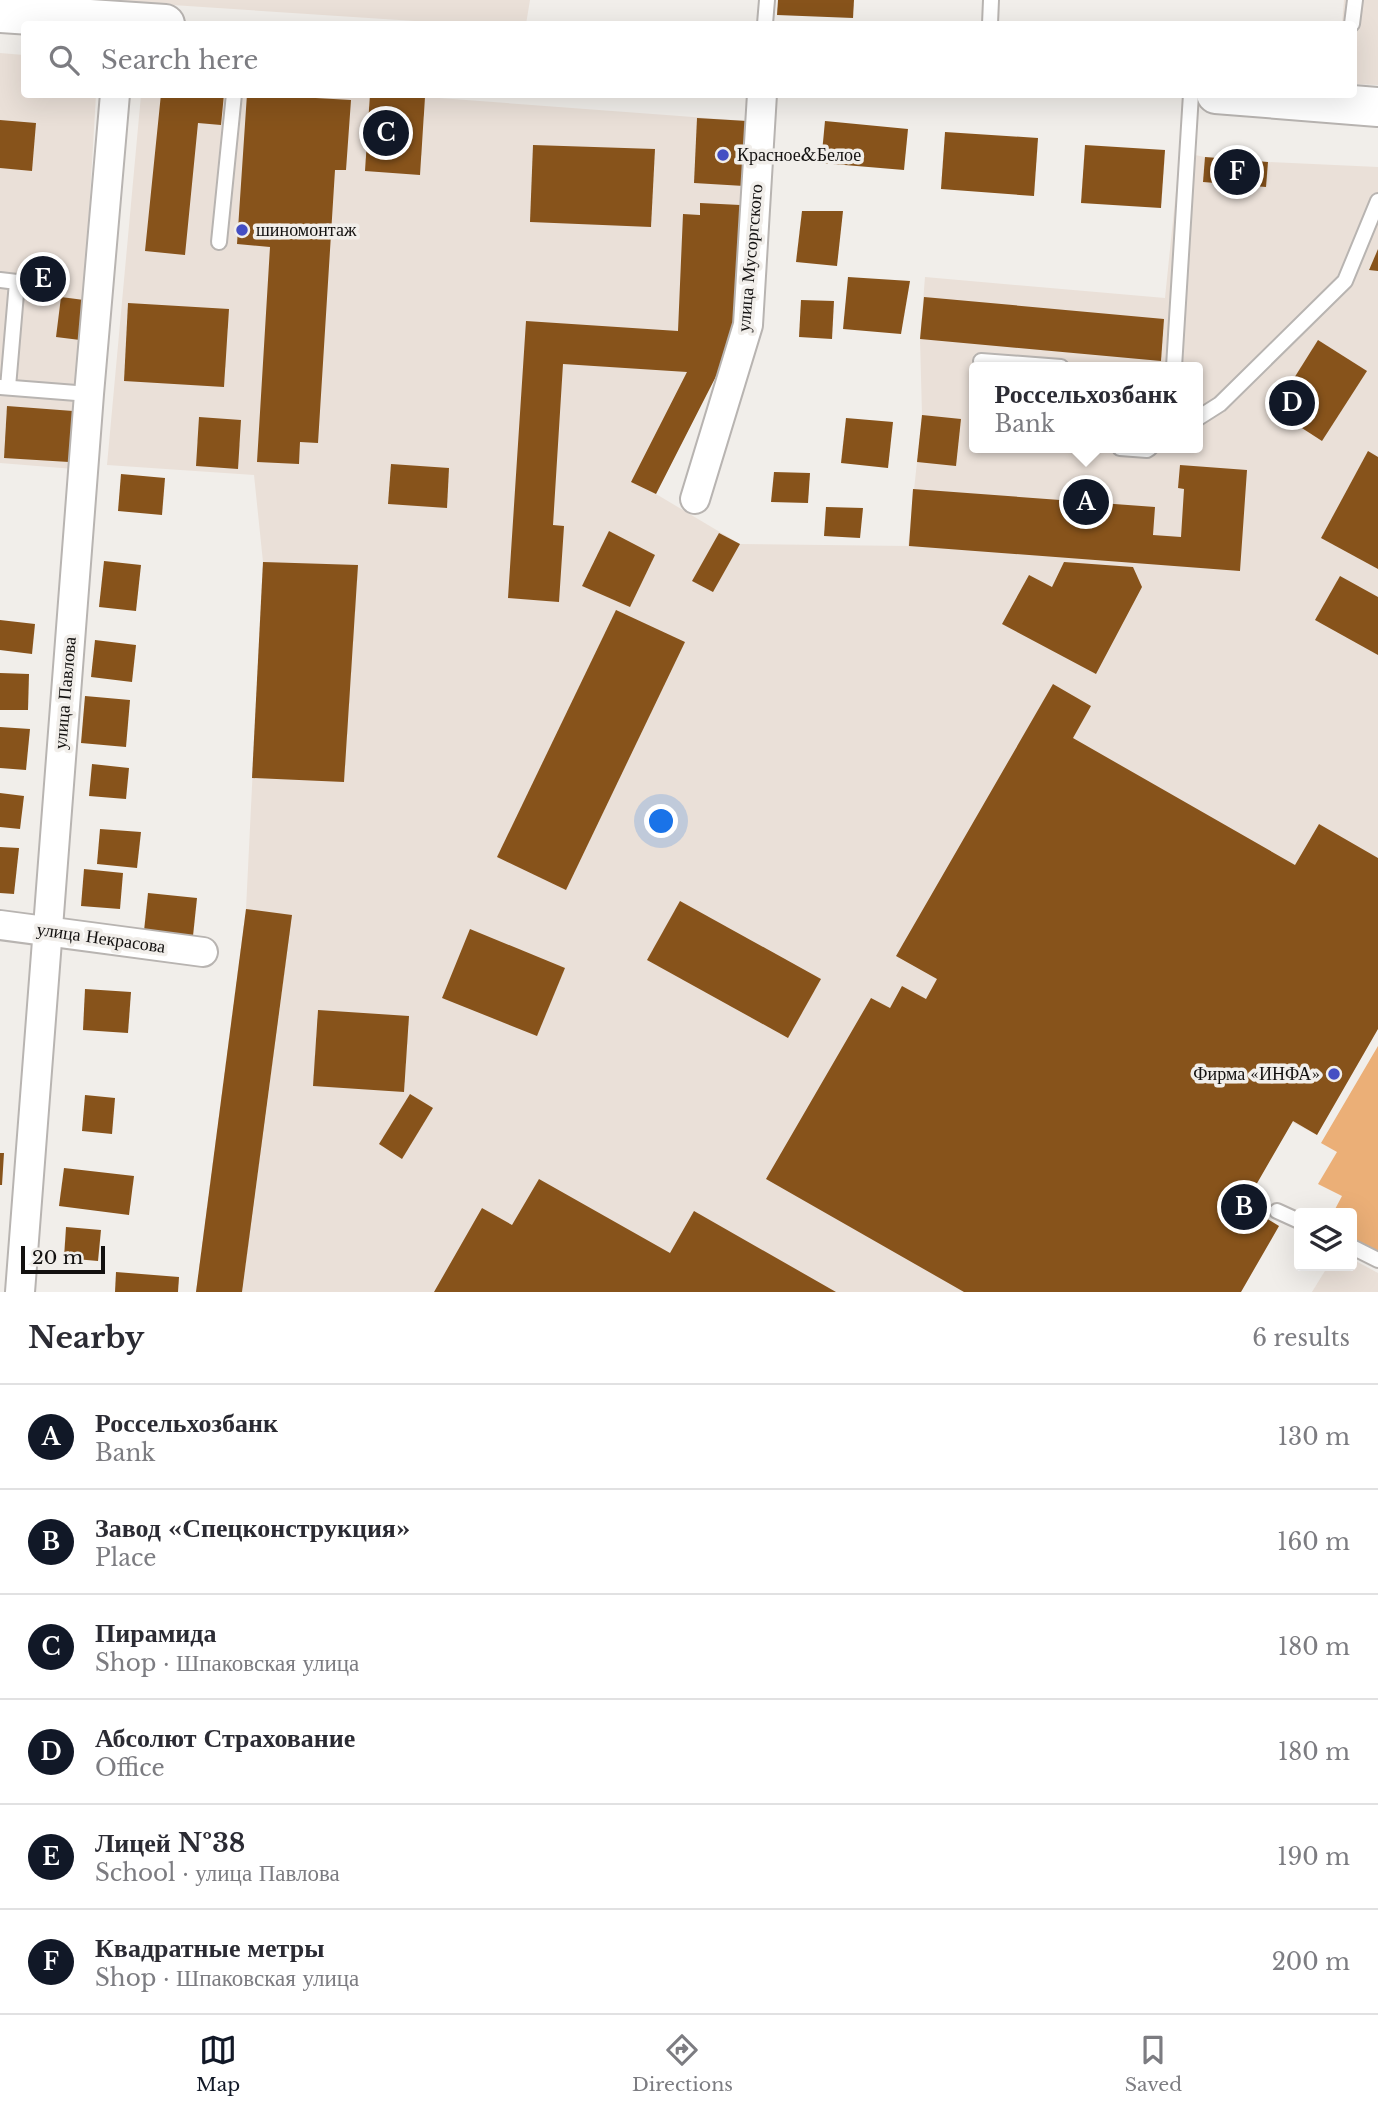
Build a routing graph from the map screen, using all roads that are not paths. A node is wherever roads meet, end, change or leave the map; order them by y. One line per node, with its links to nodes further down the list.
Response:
1 (766, 0): 7 (lane)
2 (991, 0): 8 (lane)
3 (1355, 0): 9 (lane)
4 (0, 13): 5 (main road)
5 (121, 19): 6 (main road)
6 (139, 21)
7 (765, 21)
8 (990, 21)
9 (1352, 21)
10 (115, 98): 23 (street, улица Павлова)
11 (234, 98): 17 (lane)
12 (762, 98): 25 (street, улица Мусоргского)
13 (1191, 98): 21 (lane)
14 (1286, 98): 15 (main road)
15 (1356, 102)
16 (1378, 201): 24 (lane)
17 (219, 242)
18 (0, 280): 22 (lane)
19 (981, 361): 20 (lane)
20 (994, 362)
21 (1174, 362)
22 (4, 387): 23 (lane)
23 (89, 394): 27 (street, улица Павлова)
24 (1203, 415)
25 (695, 499)
26 (0, 925): 27 (street, улица Некрасова)
27 (46, 930): 28 (street, улица Некрасова); 33 (street, улица Павлова)
28 (202, 952)
29 (1277, 1211): 30 (lane)
30 (1294, 1219)
31 (1357, 1250): 32 (lane)
32 (1378, 1260)
33 (20, 1292)

